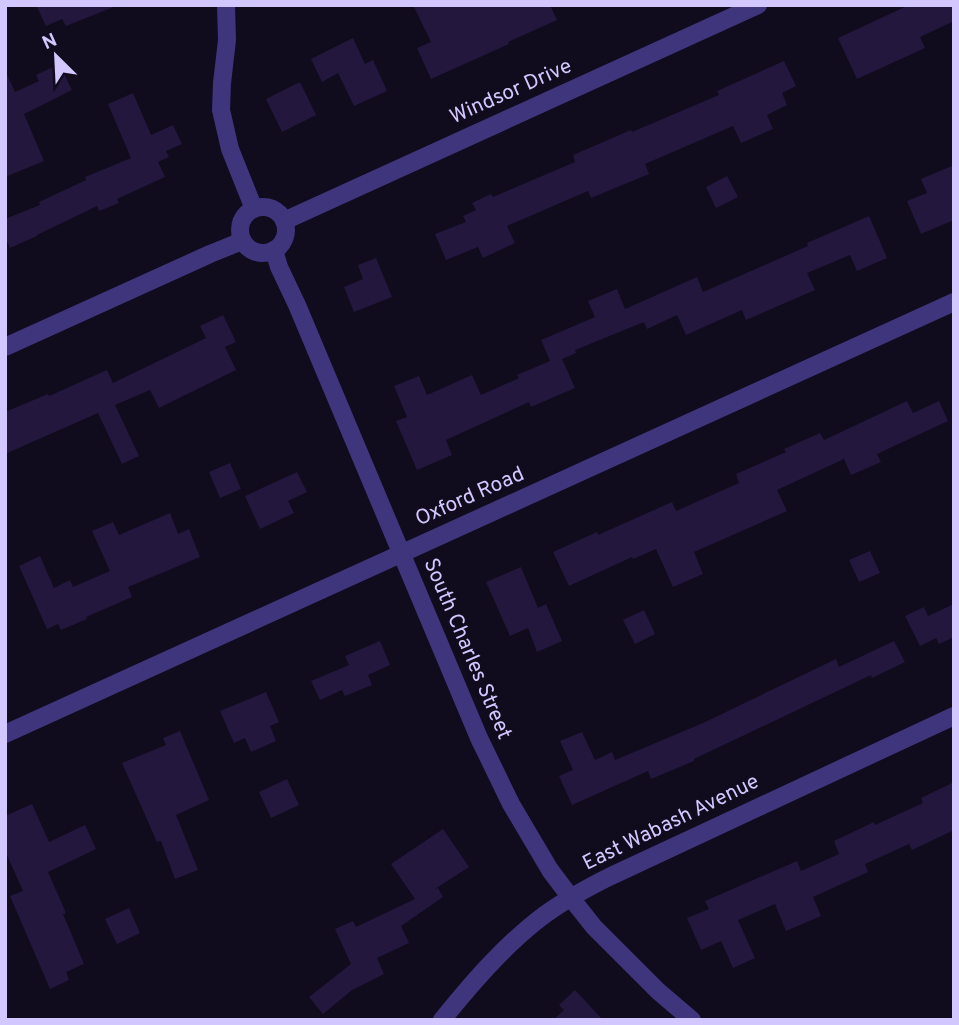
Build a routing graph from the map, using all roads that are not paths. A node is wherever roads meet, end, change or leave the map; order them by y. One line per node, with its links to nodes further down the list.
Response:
1 (226, 5): 3 (street)
2 (758, 5): 4 (street, Windsor Drive)
3 (254, 209): 4 (street); 5 (street)
4 (284, 221): 6 (street)
5 (242, 241): 6 (street); 8 (street)
6 (274, 250): 9 (street, South Charles Street)
7 (954, 302): 9 (street, Oxford Road)
8 (5, 347)
9 (402, 553): 11 (street, Oxford Road); 12 (street, South Charles Street)
10 (954, 716): 12 (street, East Wabash Avenue)
11 (5, 734)
12 (570, 898): 13 (street, East Wabash Avenue); 14 (street, South Charles Street)
13 (442, 1020)
14 (692, 1020)

